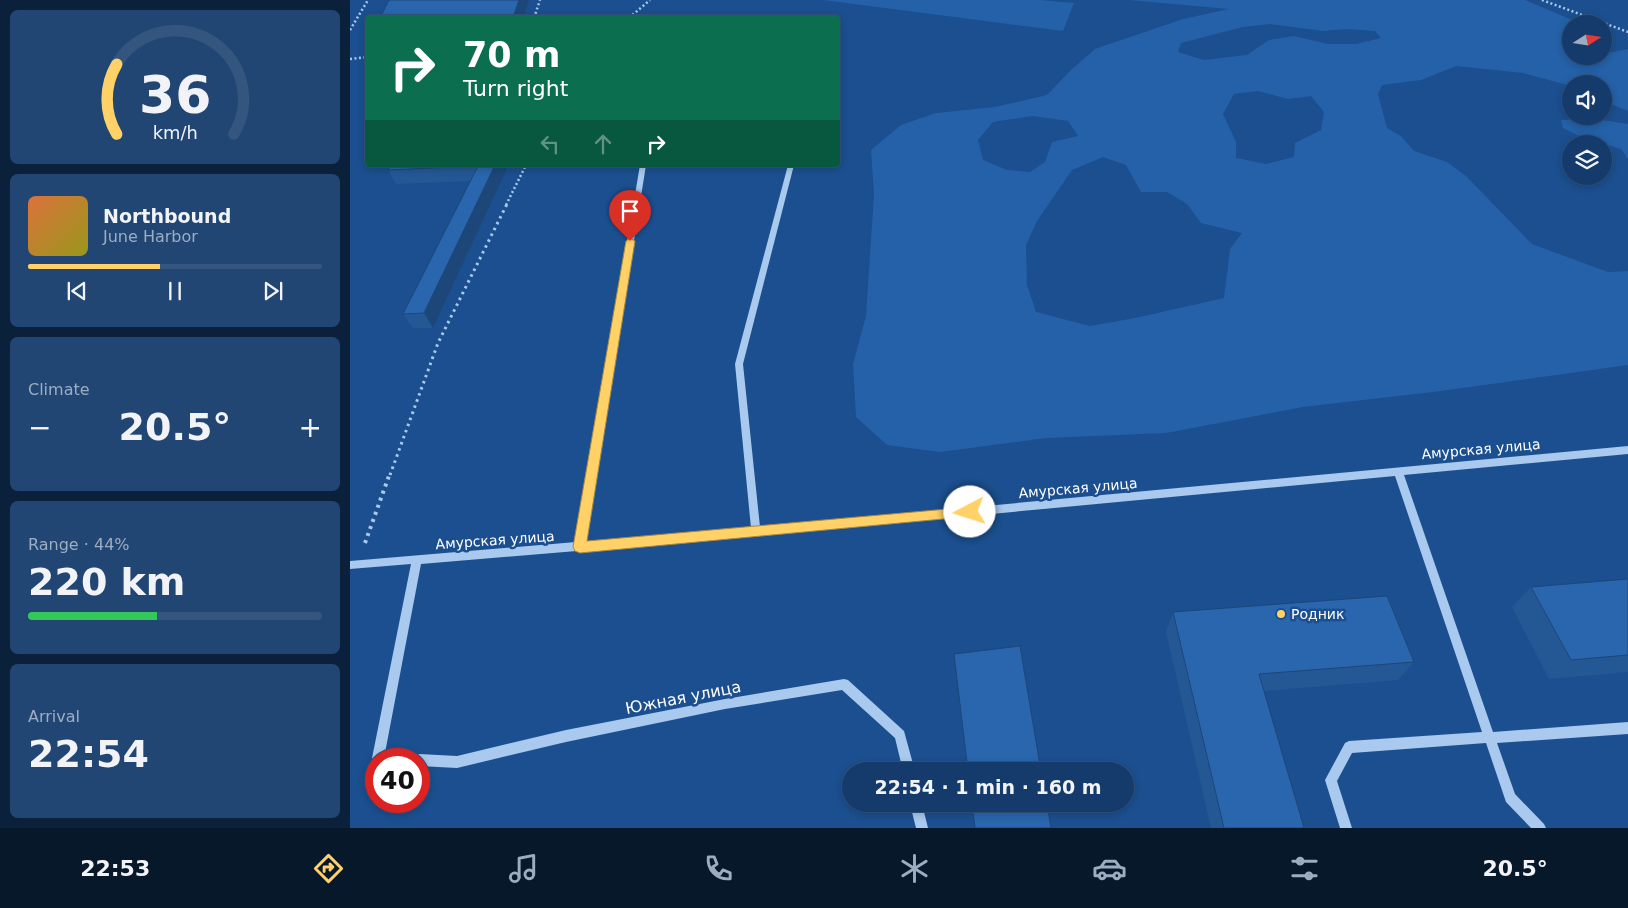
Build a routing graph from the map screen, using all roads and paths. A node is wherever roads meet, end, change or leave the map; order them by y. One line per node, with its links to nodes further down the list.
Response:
1 (368, 0): 7 (path)
2 (540, 0): 5 (path)
3 (650, 0): 6 (path)
4 (1542, 0): 8 (path)
5 (535, 15)
6 (632, 15)
7 (350, 30)
8 (1628, 32)
9 (365, 57): 10 (path)
10 (350, 59)
11 (525, 167): 19 (path)
12 (643, 167): 17 (street)
13 (790, 167): 16 (street)
14 (1628, 450): 15 (street, Амурская улица)
15 (1398, 471): 16 (street, Амурская улица); 21 (street)
16 (756, 532): 17 (street, Амурская улица)
17 (580, 547): 18 (street, Амурская улица)
18 (418, 559): 19 (street, Амурская улица); 22 (street)
19 (354, 565)
20 (1628, 728): 21 (street)
21 (1488, 737): 27 (street); 28 (street)
22 (380, 748)
23 (430, 761): 24 (street, Южная улица)
24 (907, 762)
25 (918, 812): 26 (street)
26 (922, 828)
27 (1346, 828)
28 (1540, 828)

